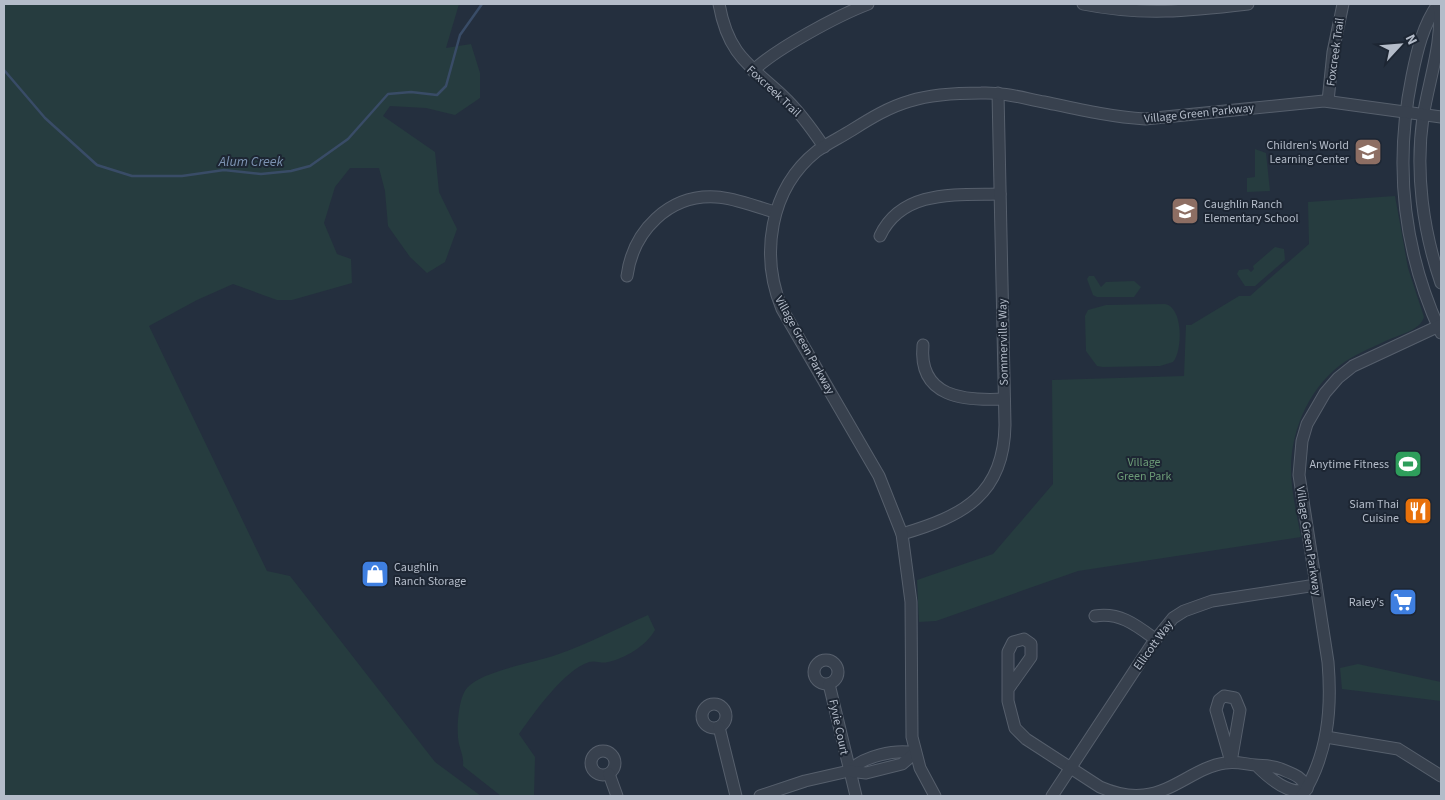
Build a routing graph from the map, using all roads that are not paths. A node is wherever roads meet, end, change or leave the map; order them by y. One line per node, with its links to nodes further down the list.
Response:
1 (719, 4): 7 (street, Foxcreek Trail)
2 (868, 4): 7 (street)
3 (1082, 4): 4 (street)
4 (1248, 4)
5 (1343, 4): 9 (street, Foxcreek Trail)
6 (1438, 4): 10 (street); 11 (street)
7 (753, 71): 13 (street, Foxcreek Trail)
8 (998, 93): 9 (street, Village Green Parkway); 13 (street, Village Green Parkway); 14 (street, Sommerville Way)
9 (1328, 101): 10 (street, Village Green Parkway)
10 (1406, 112): 11 (street, Village Green Parkway); 19 (street)
11 (1424, 114): 12 (street, Village Green Parkway); 18 (street)
12 (1441, 117)
13 (824, 147): 15 (street, Village Green Parkway)
14 (1000, 194): 16 (street); 21 (street, Sommerville Way)
15 (775, 212): 17 (street); 22 (street, Village Green Parkway)
16 (880, 236)
17 (627, 276)
18 (1441, 283)
19 (1440, 328): 23 (street, Village Green Parkway)
20 (923, 345): 21 (street)
21 (1004, 399): 22 (street, Sommerville Way)
22 (902, 534): 30 (street, Village Green Parkway)
23 (1316, 585): 25 (street, Ellicott Way); 29 (street, Village Green Parkway)
24 (1095, 616): 25 (street)
25 (1156, 639): 32 (street, Ellicott Way)
26 (829, 684): 33 (street, Fyvie Court)
27 (1009, 688): 32 (street)
28 (719, 727): 38 (street)
29 (1326, 737): 35 (street); 36 (street, Village Green Parkway)
30 (916, 753): 33 (street); 41 (street, Village Green Parkway)
31 (1231, 762): 31 (street); 32 (street); 36 (street)
32 (1071, 767): 42 (street, Ellicott Way)
33 (849, 771): 39 (street); 40 (street, Fyvie Court)
34 (609, 774): 37 (street)
35 (1441, 776)
36 (1304, 793)
37 (617, 796)
38 (736, 796)
39 (760, 796)
40 (856, 796)
41 (935, 796)
42 (1052, 796)

